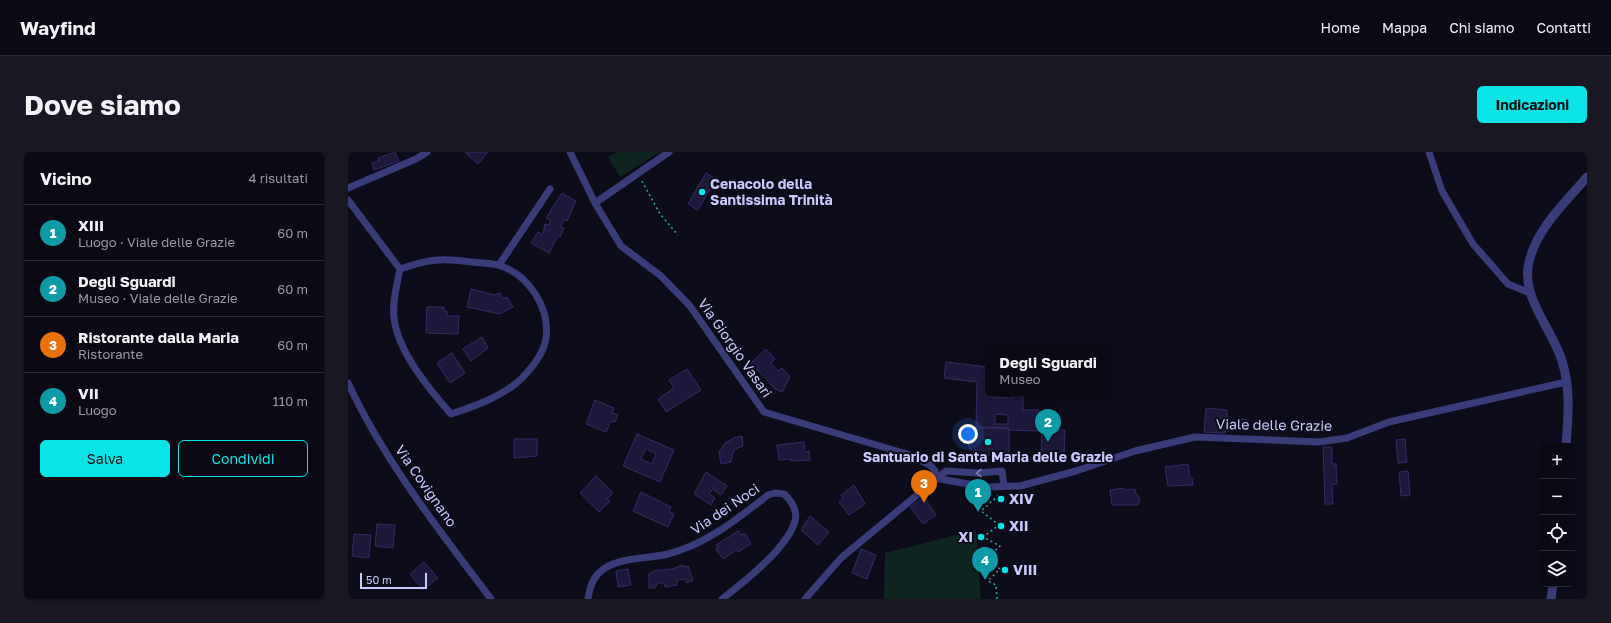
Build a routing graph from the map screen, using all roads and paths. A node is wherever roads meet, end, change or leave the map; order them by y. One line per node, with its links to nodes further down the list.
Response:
1 (427, 152): 7 (street)
2 (570, 152): 10 (street, Via Giorgio Vasari)
3 (669, 152): 5 (street)
4 (1429, 152): 14 (street)
5 (638, 174): 10 (street); 11 (path)
6 (1587, 177): 14 (street)
7 (348, 188)
8 (550, 189): 12 (street)
9 (348, 200): 13 (street)
10 (595, 203): 18 (street, Via Giorgio Vasari)
11 (678, 235)
12 (499, 265): 13 (street); 13 (street)
13 (400, 269)
14 (1530, 293): 15 (street)
15 (1566, 382): 17 (street); 19 (street, Viale delle Grazie)
16 (348, 383): 21 (street, Via Covignano)
17 (1566, 443)
18 (936, 478): 19 (street, Viale delle Grazie); 19 (street, one-way to 18); 24 (street)
19 (1004, 486): 25 (path)
20 (1553, 587): 26 (street)
21 (491, 599)
22 (588, 599): 23 (street, Via dei Noci)
23 (722, 599)
24 (805, 599)
25 (997, 599)
26 (1552, 599)

